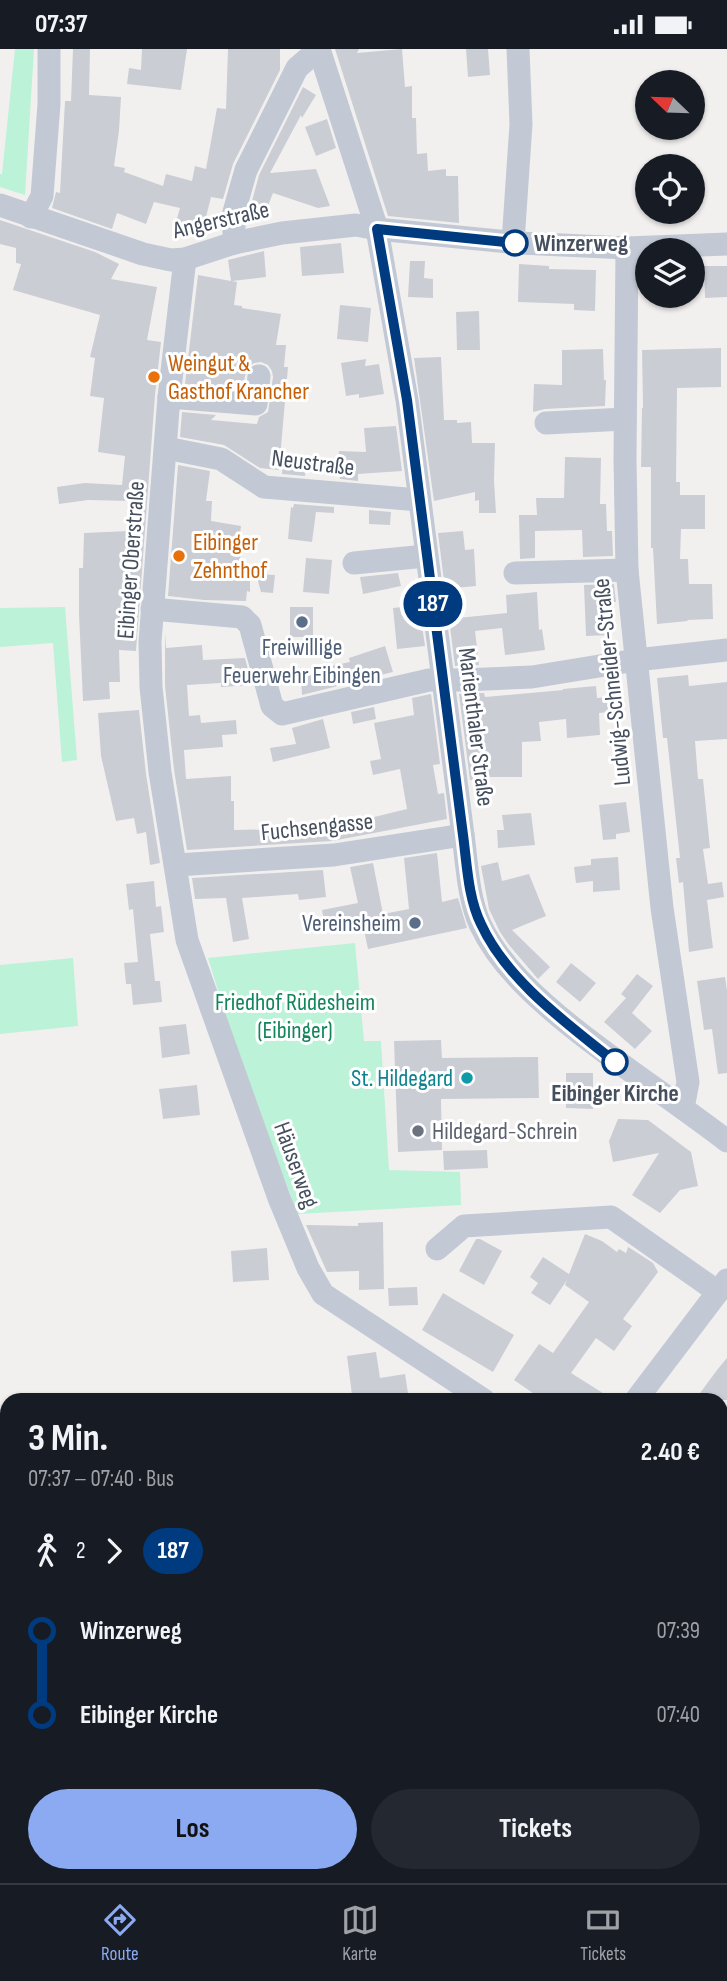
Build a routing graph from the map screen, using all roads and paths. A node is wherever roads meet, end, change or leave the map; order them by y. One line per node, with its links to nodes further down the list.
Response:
1 (49, 49): 5 (street)
2 (319, 49): 6 (street, Marienthaler Straße); 8 (street)
3 (518, 49): 7 (street)
4 (0, 205): 5 (street, Angerstraße)
5 (32, 217): 11 (street, Angerstraße)
6 (377, 229): 7 (street, Angerstraße); 8 (street, Angerstraße); 17 (street, Marienthaler Straße)
7 (513, 242): 10 (street, Angerstraße)
8 (234, 243): 11 (street, Angerstraße)
9 (727, 244): 10 (street, Angerstraße)
10 (627, 248): 14 (street, Ludwig-Schneider-Straße)
11 (185, 259): 13 (street, Eibinger Oberstraße)
12 (259, 376): 13 (street)
13 (169, 397): 16 (street, Eibinger Oberstraße)
14 (625, 418): 15 (street); 20 (street, Ludwig-Schneider-Straße)
15 (546, 422)
16 (166, 448): 17 (street, Neustraße); 22 (street, Eibinger Oberstraße)
17 (419, 500): 18 (street, Marienthaler Straße)
18 (426, 556): 19 (street); 25 (street, Marienthaler Straße)
19 (354, 563)
20 (627, 570): 21 (street); 24 (street, Ludwig-Schneider-Straße)
21 (515, 573)
22 (152, 608): 25 (street); 27 (street, Eibinger Oberstraße)
23 (727, 650): 24 (street)
24 (636, 660): 25 (street); 28 (street, Ludwig-Schneider-Straße)
25 (444, 680): 26 (street, Marienthaler Straße)
26 (463, 835): 27 (street, Fuchsengasse); 28 (street, Marienthaler Straße)
27 (176, 865): 32 (street, Häuserweg)
28 (683, 1108): 29 (street, Marienthaler Straße)
29 (727, 1141)
30 (437, 1249): 31 (street)
31 (722, 1286): 33 (street)
32 (473, 1393)
33 (641, 1393)

